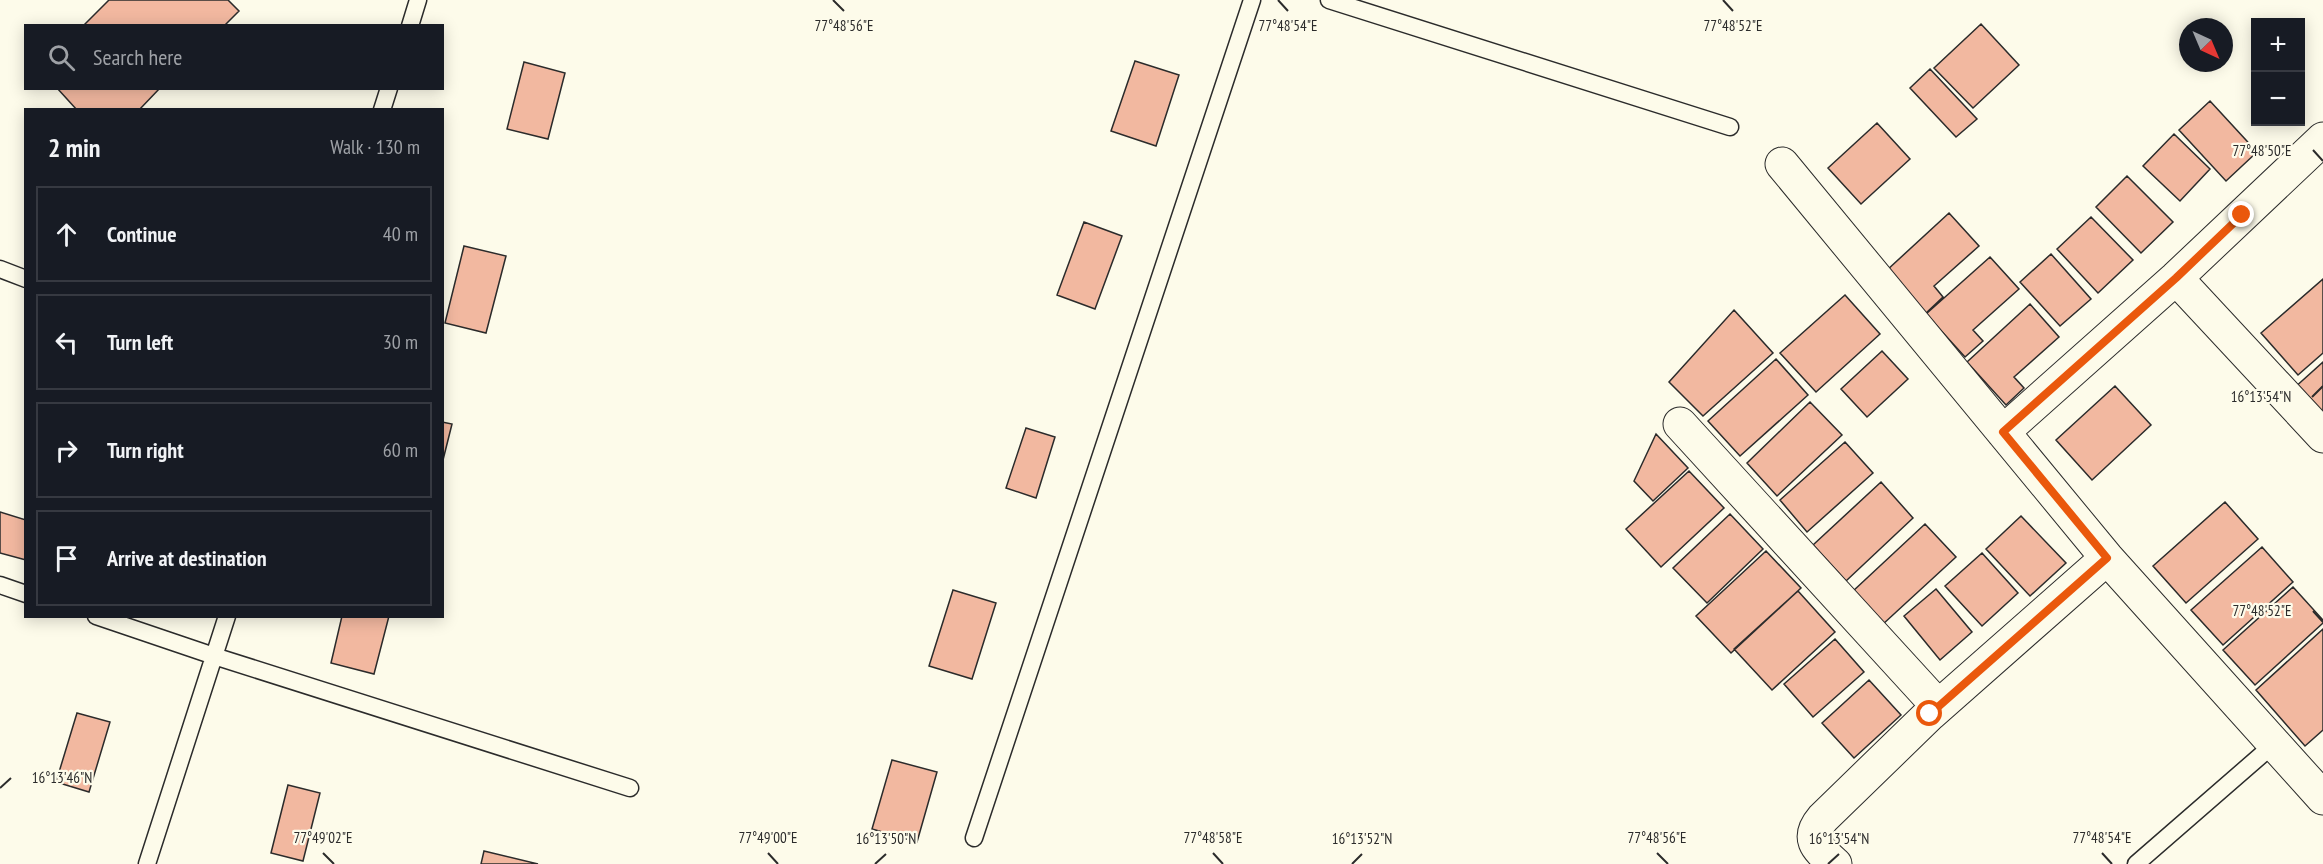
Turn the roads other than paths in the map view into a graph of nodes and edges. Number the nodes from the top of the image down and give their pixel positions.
1 (418, 0) edge
2 (1252, 0) edge
3 (1329, 0) edge
4 (411, 24) edge
5 (388, 90) edge
6 (383, 108) edge
7 (1730, 126) dead end
8 (2323, 139) edge
9 (1782, 164) dead end
10 (0, 269) edge
11 (24, 278) edge
12 (2176, 278) junction
13 (1680, 423) dead end
14 (2003, 432) junction
15 (2323, 436) edge
16 (2107, 558) junction
17 (0, 585) edge
18 (24, 593) edge
19 (102, 618) edge
20 (226, 618) edge
21 (214, 656) junction
22 (1938, 706) junction
23 (2274, 744) junction
24 (630, 788) dead end
25 (2323, 798) edge
26 (974, 838) dead end
27 (147, 864) edge
28 (1835, 864) edge
29 (2136, 864) edge

1 - 4 lane
2 - 26 lane
3 - 7 lane
5 - 6 lane
8 - 12 street
9 - 14 street
10 - 11 lane
12 - 14 street
12 - 15 street
13 - 22 street
14 - 16 street
16 - 22 street
16 - 23 street
17 - 18 lane
19 - 21 lane
20 - 21 lane
21 - 24 lane
21 - 27 lane
22 - 28 street
23 - 25 street
23 - 29 lane

